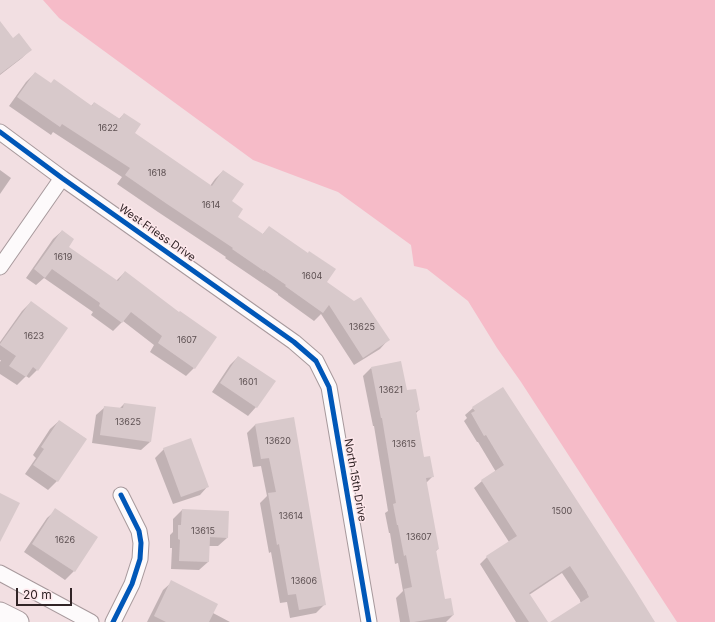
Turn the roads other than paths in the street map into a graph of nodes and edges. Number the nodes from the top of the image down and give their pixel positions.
1 (0, 132) edge
2 (62, 178) junction
3 (0, 267) edge
4 (303, 349) joint
5 (121, 495) dead end
6 (0, 573) edge
7 (0, 613) edge
8 (18, 622) edge
9 (91, 622) edge
10 (113, 622) edge
11 (369, 622) edge

1 - 2 street, West Friess Drive
2 - 3 street
2 - 4 street, West Friess Drive
4 - 11 street, North 15th Drive
5 - 10 street
6 - 9 street
7 - 8 main road

